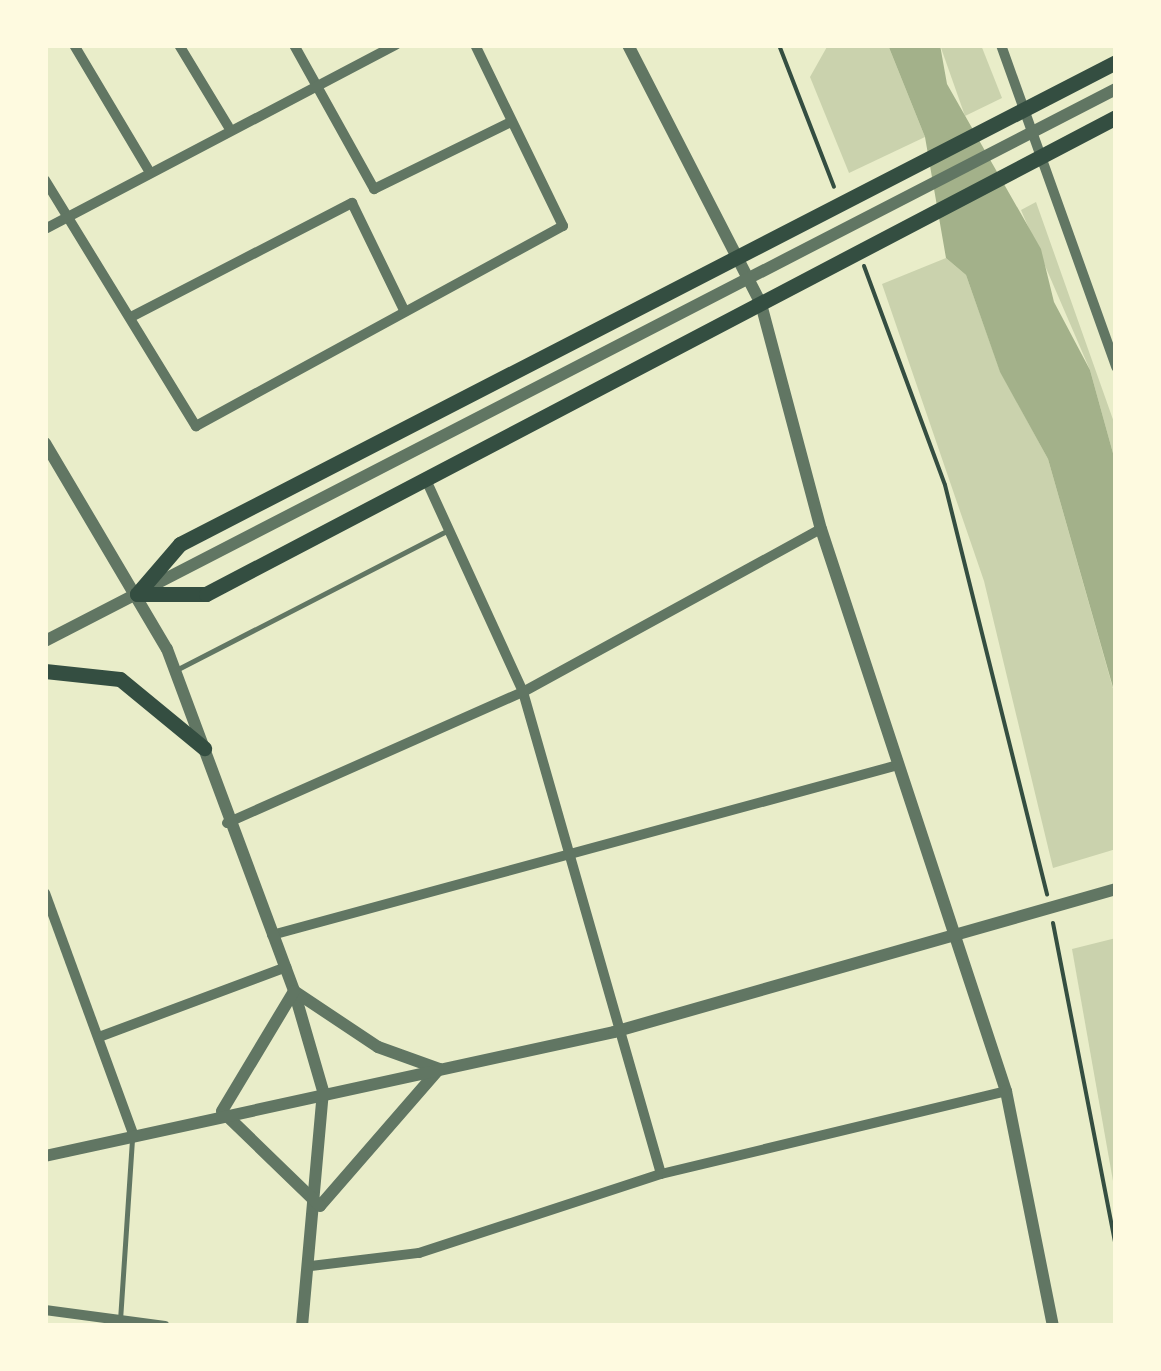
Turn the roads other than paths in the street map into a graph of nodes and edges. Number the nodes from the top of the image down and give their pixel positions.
1 (74, 45) edge
2 (179, 45) edge
3 (294, 45) edge
4 (396, 45) edge
5 (475, 45) edge
6 (628, 45) edge
7 (1001, 45) edge
8 (1116, 62) edge
9 (316, 80) junction
10 (1116, 89) edge
11 (1116, 117) edge
12 (510, 122) junction
13 (228, 126) junction
14 (148, 169) junction
15 (45, 180) edge
16 (66, 216) junction
17 (45, 229) edge
18 (732, 253) junction
19 (761, 304) junction
20 (404, 310) junction
21 (132, 316) junction
22 (1116, 367) edge
23 (45, 444) edge
24 (427, 482) junction
25 (822, 529) junction
26 (449, 530) junction
27 (137, 594) junction
28 (45, 642) edge
29 (175, 670) junction
30 (45, 671) edge
31 (523, 692) junction
32 (204, 748) junction
33 (898, 765) junction
34 (227, 824) junction
35 (572, 854) junction
36 (1116, 889) edge
37 (45, 893) edge
38 (272, 935) junction
39 (955, 941) junction
40 (286, 967) junction
41 (294, 991) junction
42 (614, 1032) junction
43 (98, 1037) junction
44 (439, 1070) junction
45 (323, 1091) junction
46 (1006, 1091) junction
47 (222, 1111) junction
48 (133, 1134) junction
49 (45, 1156) edge
50 (660, 1174) junction
51 (320, 1206) junction
52 (311, 1266) junction
53 (45, 1310) edge
54 (111, 1322) edge
55 (165, 1326) edge
56 (302, 1326) edge
57 (1053, 1326) edge

1 - 14 street
2 - 13 street
3 - 9 street
4 - 9 street
5 - 12 street
6 - 18 street
7 - 22 street
8 - 18 main road
9 - 12 street
9 - 13 street
10 - 27 street
11 - 19 main road
12 - 20 street
13 - 14 street
14 - 16 street
15 - 16 street
16 - 17 street
16 - 21 street
18 - 19 street
18 - 27 main road
19 - 24 main road
19 - 25 street
20 - 21 street
20 - 21 street
23 - 27 street
24 - 26 street
24 - 27 main road
25 - 31 street
25 - 33 street
26 - 29 lane
26 - 31 street
27 - 28 street
27 - 29 street
29 - 32 street
30 - 32 main road
31 - 34 street
31 - 35 street
32 - 34 street
33 - 35 street
33 - 39 street
34 - 38 street
35 - 38 street
35 - 42 street
36 - 39 street
37 - 43 street
38 - 40 street
39 - 42 street
39 - 46 street
40 - 41 street
40 - 43 street
41 - 44 street
41 - 45 street
41 - 47 street
42 - 44 street
42 - 50 street
43 - 48 street
44 - 45 street
44 - 51 street
45 - 47 street
45 - 51 street
46 - 50 street
46 - 57 street
47 - 48 street
47 - 51 street
48 - 49 street
48 - 54 lane
50 - 52 street
51 - 52 street
52 - 56 street
53 - 54 street
54 - 55 street

